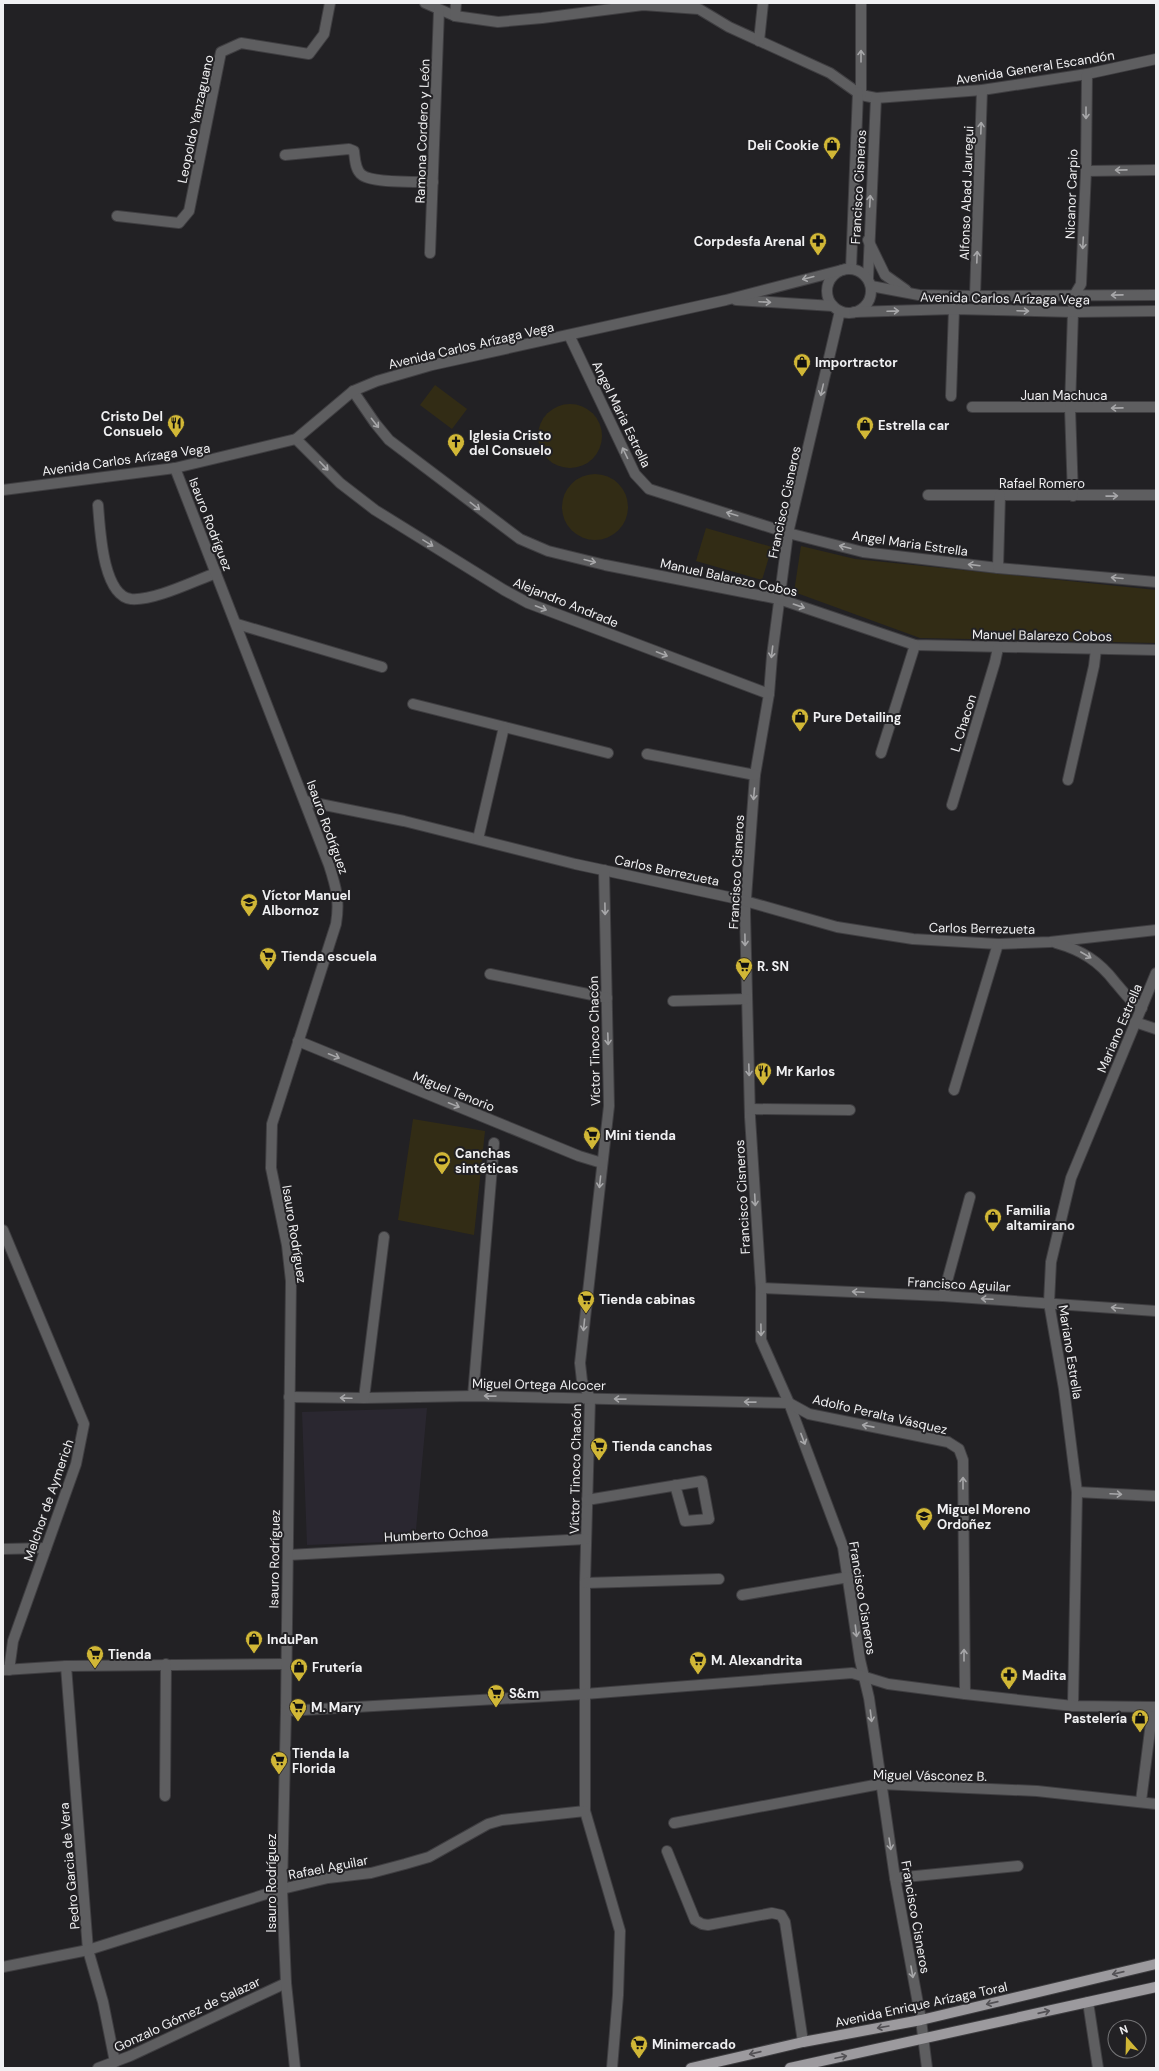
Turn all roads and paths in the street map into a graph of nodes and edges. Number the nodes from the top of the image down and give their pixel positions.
1 (330, 3) edge
2 (425, 3) edge
3 (456, 3) edge
4 (763, 3) edge
5 (861, 3) edge
6 (699, 6) edge
7 (439, 10) junction
8 (455, 16) junction
9 (759, 41) junction
10 (1156, 59) edge
11 (1087, 74) junction
12 (982, 90) junction
13 (860, 94) junction
14 (876, 98) junction
15 (285, 155) dead end
16 (1156, 170) edge
17 (1086, 171) junction
18 (433, 182) junction
19 (117, 216) dead end
20 (868, 240) junction
21 (430, 253) dead end
22 (849, 269) junction
23 (869, 282) junction
24 (919, 295) junction
25 (1156, 295) edge
26 (975, 296) junction
27 (1074, 296) junction
28 (726, 300) junction
29 (836, 308) junction
30 (954, 309) junction
31 (1156, 311) edge
32 (854, 312) junction
33 (1073, 312) junction
34 (569, 335) junction
35 (353, 391) junction
36 (950, 396) dead end
37 (972, 407) dead end
38 (1156, 407) edge
39 (1070, 408) junction
40 (296, 439) junction
41 (175, 468) junction
42 (3, 490) edge
43 (928, 495) dead end
44 (1156, 495) edge
45 (1000, 496) junction
46 (1073, 496) junction
47 (98, 505) dead end
48 (788, 533) junction
49 (998, 568) junction
50 (216, 574) junction
51 (1156, 582) edge
52 (779, 599) junction
53 (237, 624) junction
54 (915, 645) junction
55 (998, 648) junction
56 (1096, 649) junction
57 (1156, 650) edge
58 (382, 667) dead end
59 (769, 694) junction
60 (414, 704) dead end
61 (504, 727) junction
62 (608, 753) dead end
63 (647, 754) dead end
64 (881, 754) dead end
65 (755, 776) junction
66 (1068, 780) dead end
67 (305, 801) junction
68 (952, 805) dead end
69 (478, 839) junction
70 (604, 870) junction
71 (746, 901) junction
72 (1156, 930) edge
73 (1050, 942) junction
74 (998, 944) junction
75 (1156, 973) edge
76 (490, 974) dead end
77 (607, 998) junction
78 (746, 999) junction
79 (673, 1001) dead end
80 (1142, 1008) junction
81 (1136, 1022) junction
82 (1156, 1029) edge
83 (298, 1041) junction
84 (954, 1090) dead end
85 (750, 1109) junction
86 (850, 1110) dead end
87 (494, 1143) dead end
88 (602, 1163) junction
89 (970, 1197) dead end
90 (3, 1230) edge
91 (384, 1237) dead end
92 (761, 1288) junction
93 (943, 1296) junction
94 (1049, 1303) junction
95 (1156, 1311) edge
96 (473, 1396) junction
97 (289, 1397) junction
98 (364, 1398) junction
99 (590, 1398) junction
100 (789, 1403) junction
101 (675, 1485) junction
102 (1077, 1492) junction
103 (1156, 1496) edge
104 (587, 1500) junction
105 (586, 1539) junction
106 (46, 1548) junction
107 (3, 1549) edge
108 (288, 1555) junction
109 (849, 1578) junction
110 (719, 1579) dead end
111 (585, 1583) junction
112 (742, 1595) dead end
113 (166, 1664) junction
114 (286, 1664) junction
115 (66, 1666) junction
116 (6, 1670) edge
117 (864, 1677) junction
118 (585, 1694) junction
119 (965, 1694) junction
120 (1073, 1706) junction
121 (1155, 1707) edge
122 (286, 1711) junction
123 (880, 1784) junction
124 (165, 1796) dead end
125 (1141, 1801) junction
126 (1156, 1804) edge
127 (586, 1811) junction
128 (674, 1823) dead end
129 (667, 1850) dead end
130 (1018, 1866) dead end
131 (895, 1878) junction
132 (282, 1889) junction
133 (88, 1950) junction
134 (1156, 1964) edge
135 (3, 1968) edge
136 (286, 1983) junction
137 (1156, 1987) edge
138 (1088, 2002) junction
139 (921, 2020) junction
140 (924, 2039) junction
141 (803, 2042) junction
142 (115, 2062) junction
143 (98, 2068) edge
144 (295, 2068) edge
145 (612, 2068) edge
146 (691, 2068) edge
147 (790, 2068) edge
148 (927, 2068) edge
149 (1098, 2068) edge

1 - 19 street, Leopoldo Yanzaguano
2 - 7 street
3 - 8 street
4 - 9 street
13 -> 5 street, Francisco Cisneros
6 - 8 street
6 - 9 street, Avenida General Escandón
7 - 8 street
7 - 18 street, Ramona Cordero y León
9 - 13 street, Avenida General Escandón
10 - 11 street, Avenida General Escandón
11 - 12 street, Avenida General Escandón
11 -> 17 street, Nicanor Carpio
12 - 14 street, Avenida General Escandón
26 -> 12 street, Alfonso Abad Jauregui
13 - 14 street, Avenida General Escandón
13 - 22 street, Francisco Cisneros
20 -> 14 street, Francisco Cisneros
15 - 18 street
16 -> 17 street
17 -> 27 street, Nicanor Carpio
18 - 21 street, Ramona Cordero y León
20 - 23 street, Francisco Cisneros
20 - 24 street
22 - 23 street
22 -> 28 street, Avenida Carlos Arízaga Vega
22 - 29 street
23 - 24 street, Avenida Carlos Arízaga Vega
23 - 32 street
24 - 26 street, Avenida Carlos Arízaga Vega
25 -> 27 street, Avenida Carlos Arízaga Vega
26 - 27 street, Avenida Carlos Arízaga Vega
27 - 33 street, Nicanor Carpio
28 -> 29 street, Avenida Carlos Arízaga Vega
28 - 34 street, Avenida Carlos Arízaga Vega
29 - 32 street
29 -> 48 street, Francisco Cisneros
32 -> 30 street, Avenida Carlos Arízaga Vega
30 -> 33 street, Avenida Carlos Arízaga Vega
30 - 36 street
31 - 33 street, Avenida Carlos Arízaga Vega
33 - 39 street, Nicanor Carpio
34 - 35 street, Avenida Carlos Arízaga Vega
48 -> 34 street, Angel Maria Estrella
35 - 40 street, Avenida Carlos Arízaga Vega
35 -> 52 street, Manuel Balarezo Cobos
37 - 39 street, Juan Machuca
38 -> 39 street, Juan Machuca
39 - 46 street, Nicanor Carpio
40 - 41 street, Avenida Carlos Arízaga Vega
40 -> 59 street, Alejandro Andrade
41 - 42 street, Avenida Carlos Arízaga Vega
41 - 50 street, Isauro Rodríguez
43 - 45 street, Rafael Romero
46 -> 44 street, Rafael Romero
45 - 46 street, Rafael Romero
45 - 49 street
47 - 50 street
49 -> 48 street, Angel Maria Estrella
48 - 52 street, Francisco Cisneros
51 -> 49 street, Angel Maria Estrella
50 - 53 street, Isauro Rodríguez
52 -> 54 street, Manuel Balarezo Cobos
52 -> 59 street, Francisco Cisneros
53 - 58 street
53 - 67 street, Isauro Rodríguez
54 - 55 street, Manuel Balarezo Cobos
54 - 64 street
55 - 56 street, Manuel Balarezo Cobos
55 - 68 street, L. Chacon
56 - 57 street, Manuel Balarezo Cobos
56 - 66 street
59 - 65 street, Francisco Cisneros
60 - 61 street
61 - 62 street
61 - 69 street
63 - 65 street
65 -> 71 street, Francisco Cisneros
67 - 69 street, Carlos Berrezueta
67 - 83 street, Isauro Rodríguez
69 - 70 street, Carlos Berrezueta
70 - 71 street, Carlos Berrezueta
70 -> 77 street, Víctor Tinoco Chacón
71 - 74 street, Carlos Berrezueta
71 -> 78 street, Francisco Cisneros
72 - 73 street, Carlos Berrezueta
73 - 74 street, Carlos Berrezueta
73 -> 80 street, Carlos Berrezueta
74 - 84 street
75 - 80 street, Mariano Estrella
76 - 77 street
77 -> 88 street, Víctor Tinoco Chacón
78 - 79 street
78 -> 85 street, Francisco Cisneros
80 - 81 street, Mariano Estrella
81 - 82 street
81 - 94 street, Mariano Estrella
83 -> 88 street, Miguel Tenorio
83 - 97 street, Isauro Rodríguez
85 - 86 street
85 -> 92 street, Francisco Cisneros
87 - 96 street
88 -> 99 street, Víctor Tinoco Chacón
89 - 93 street
90 - 106 street, Melchor de Aymerich
91 - 98 street
93 -> 92 street, Francisco Aguilar
92 -> 100 street, Francisco Cisneros
94 -> 93 street, Francisco Aguilar
95 -> 94 street, Francisco Aguilar
94 - 102 street, Mariano Estrella
96 - 98 street, Miguel Ortega Alcocer
99 -> 96 street, Miguel Ortega Alcocer
98 -> 97 street, Miguel Ortega Alcocer
97 - 108 street, Isauro Rodríguez
100 -> 99 street, Miguel Ortega Alcocer
99 - 104 street, Víctor Tinoco Chacón
100 -> 109 street, Francisco Cisneros
119 -> 100 street, Adolfo Peralta Vásquez
101 - 101 street
101 - 104 street
102 -> 103 street
102 - 120 street, Mariano Estrella
104 - 105 street, Víctor Tinoco Chacón
105 - 108 street, Humberto Ochoa
105 - 111 street, Víctor Tinoco Chacón
106 - 107 street
106 - 116 street, Melchor de Aymerich
108 - 114 street, Isauro Rodríguez
109 - 112 street
109 -> 117 street, Francisco Cisneros
110 - 111 street
111 - 118 street, Víctor Tinoco Chacón
113 - 114 street
113 - 115 street
113 - 124 street
114 - 122 street, Isauro Rodríguez
115 - 116 street
115 - 133 street, Pedro Garcia de Vera
117 - 118 street
117 - 119 street
117 -> 123 street, Francisco Cisneros
118 - 122 street
118 - 127 street, Víctor Tinoco Chacón
119 - 120 street
120 - 121 street
121 - 125 street
122 - 132 street, Isauro Rodríguez
123 - 125 street, Miguel Vásconez B.
123 - 128 street, Miguel Vásconez B.
123 -> 131 street, Francisco Cisneros
125 - 126 street, Miguel Vásconez B.
127 - 132 street, Rafael Aguilar
127 - 145 street, Víctor Tinoco Chacón
129 - 141 street
130 - 131 street
131 -> 139 street, Francisco Cisneros
132 - 133 street, Rafael Aguilar
132 - 136 street, Isauro Rodríguez
133 - 135 street, Rafael Aguilar
133 - 142 street, Pedro Garcia de Vera
134 -> 139 main road, Avenida Enrique Arízaga Toral
136 - 142 street, Gonzalo Gómez de Salazar
136 - 144 street, Isauro Rodríguez
137 - 138 main road
140 -> 138 main road
138 - 149 street
139 - 140 street, Francisco Cisneros
139 -> 141 main road, Avenida Enrique Arízaga Toral
147 -> 140 main road
140 - 148 street, Francisco Cisneros
141 -> 146 main road, Avenida Enrique Arízaga Toral
142 - 143 street, Gonzalo Gómez de Salazar

